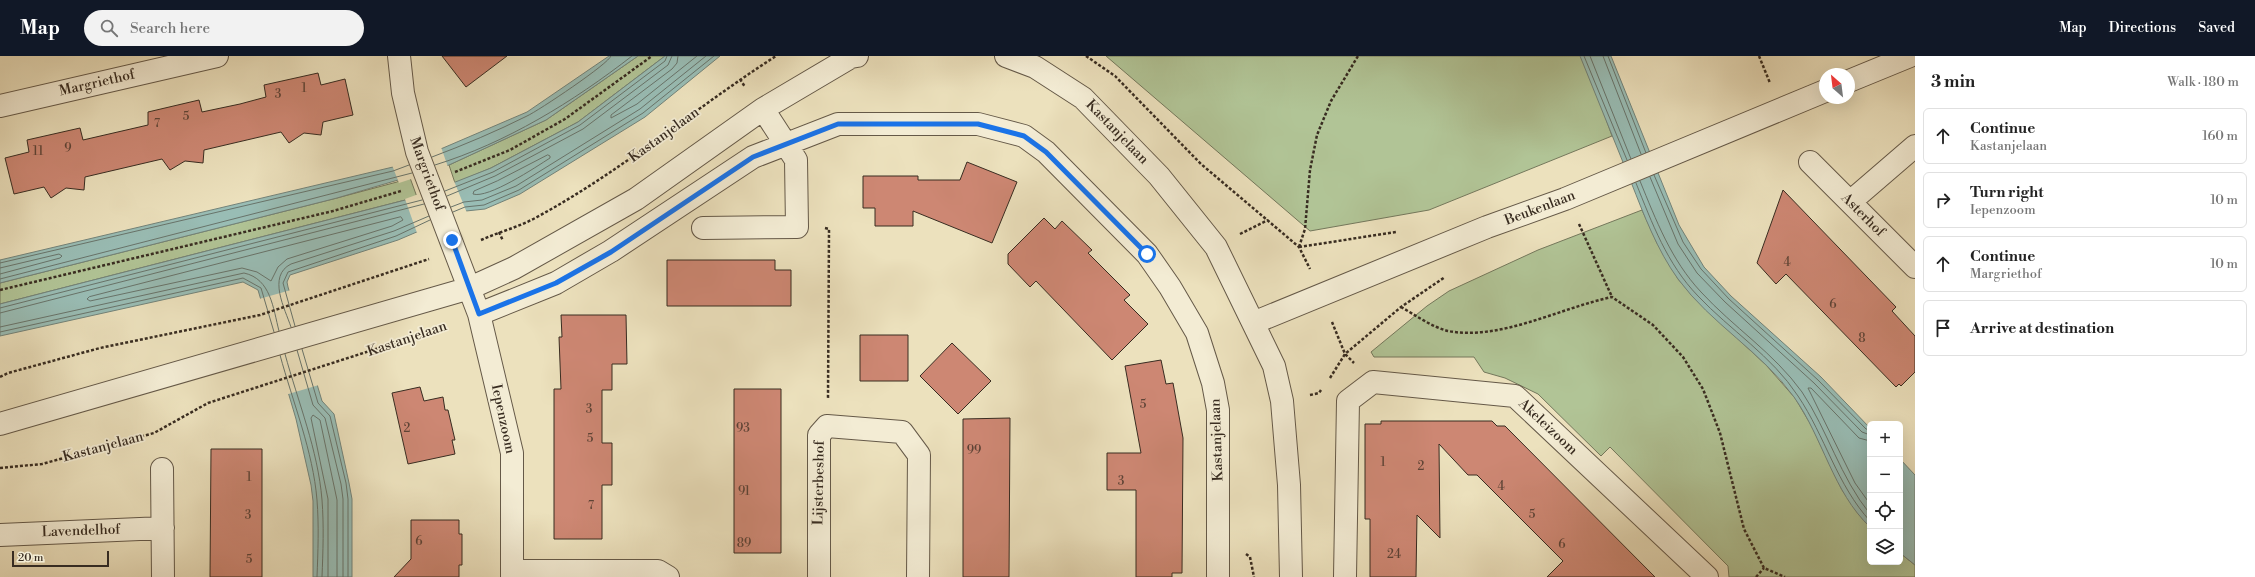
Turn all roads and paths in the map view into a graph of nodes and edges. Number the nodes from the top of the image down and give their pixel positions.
1 (217, 56) edge
2 (399, 56) edge
3 (652, 56) edge
4 (776, 56) edge
5 (857, 56) edge
6 (1006, 56) edge
7 (1086, 56) edge
8 (1358, 56) edge
9 (1910, 56) edge
10 (1855, 79) edge
11 (1819, 93) edge
12 (0, 106) edge
13 (763, 109) junction
14 (787, 144) junction
15 (1915, 146) edge
16 (1810, 162) dead end
17 (429, 182) junction
18 (1565, 199) junction
19 (1850, 202) junction
20 (798, 214) junction
21 (703, 228) dead end
22 (454, 245) junction
23 (1915, 267) edge
24 (470, 288) junction
25 (0, 290) edge
26 (1612, 297) junction
27 (479, 314) junction
28 (1254, 323) junction
29 (1345, 354) dead end
30 (0, 377) edge
31 (0, 424) edge
32 (827, 426) junction
33 (0, 468) edge
34 (162, 469) dead end
35 (163, 528) junction
36 (0, 535) edge
37 (1764, 568) junction
38 (512, 574) edge
39 (163, 577) edge
40 (668, 577) edge
41 (819, 577) edge
42 (918, 577) edge
43 (1218, 577) edge
44 (1291, 577) edge
45 (1345, 577) edge
46 (1707, 577) edge
47 (1756, 577) edge
48 (1785, 577) edge

1 - 12 street, Margriethof
2 - 17 street, Margriethof
3 - 17 path
4 - 22 path, Kastanjelaan
5 - 13 street
6 - 28 street, Kastanjelaan
7 - 8 path
9 - 10 street
11 - 18 street, Beukenlaan
13 - 14 street
13 - 24 street
14 - 20 street
14 - 27 street, Kastanjelaan
14 - 43 street, Kastanjelaan
15 - 19 street
16 - 19 street, Asterhof
17 - 22 street, Margriethof
17 - 25 path
18 - 26 path
18 - 28 street, Beukenlaan
19 - 23 street, Asterhof
20 - 21 street
20 - 32 path
22 - 24 street, Margriethof
22 - 30 path, Kastanjelaan
24 - 27 street, Iepenzoom
24 - 31 street
26 - 29 path
26 - 37 path
27 - 33 path, Kastanjelaan
27 - 38 street, Iepenzoom
28 - 44 street, Kastanjelaan
32 - 41 street, Lijsterbeshof
32 - 42 street, Lijsterbeshof
34 - 35 street
35 - 36 street, Lavendelhof
35 - 39 street
37 - 47 path
37 - 48 path
38 - 40 street
45 - 46 street, Akeleizoom

